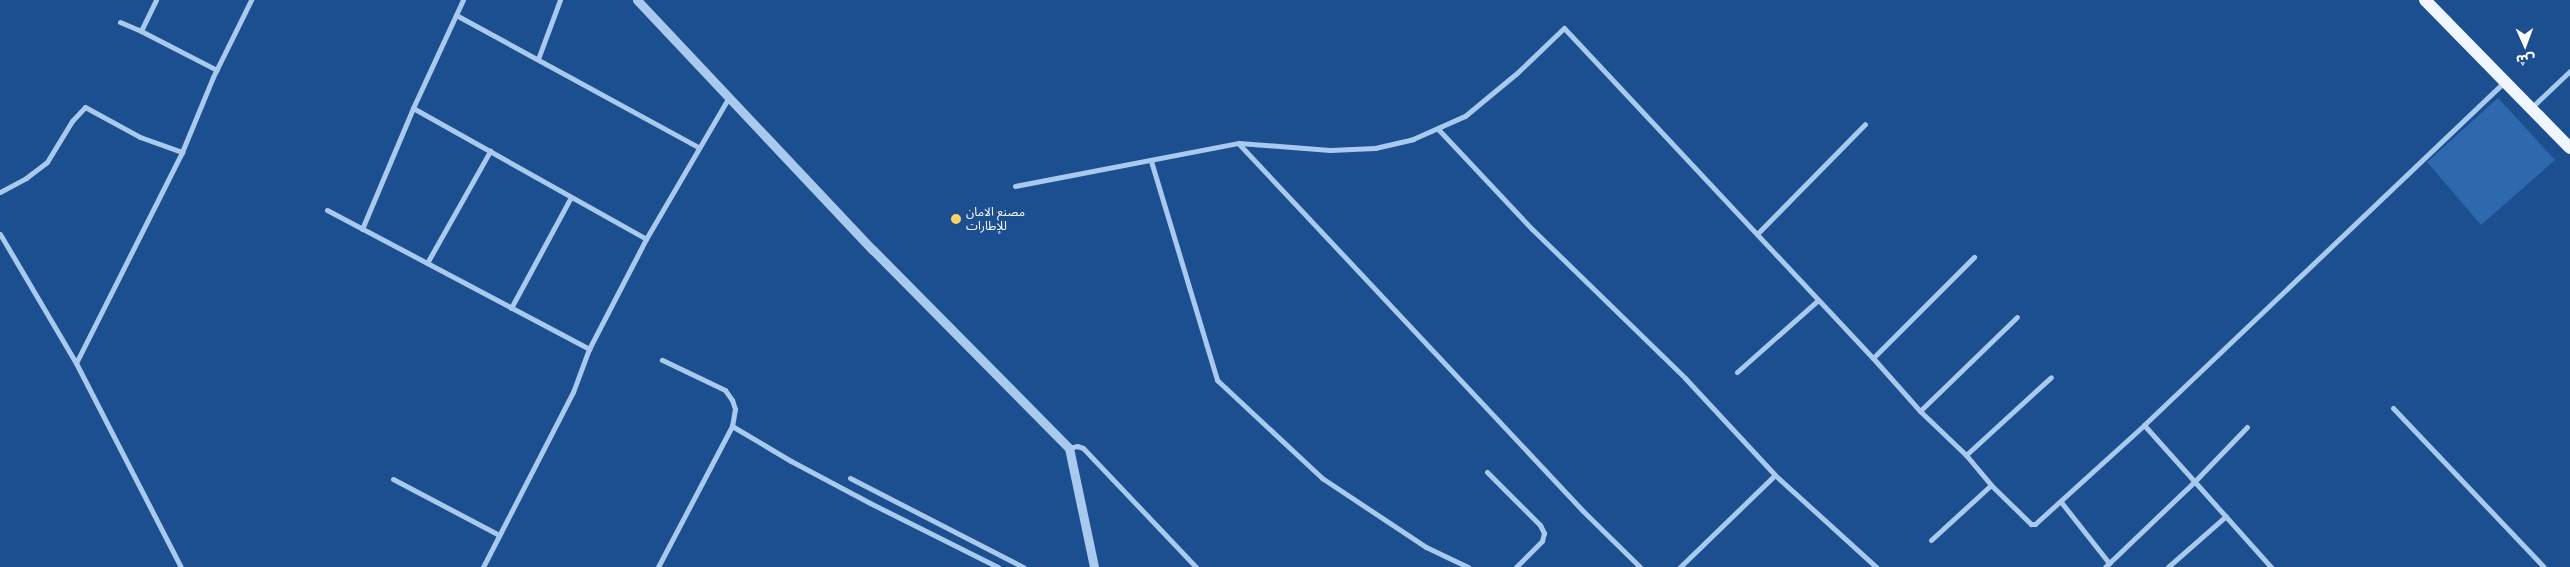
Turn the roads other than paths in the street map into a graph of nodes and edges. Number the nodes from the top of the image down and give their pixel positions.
1 (156, 0) edge
2 (251, 0) edge
3 (463, 0) edge
4 (560, 0) edge
5 (637, 0) edge
6 (2425, 0) edge
7 (456, 15) junction
8 (120, 22) dead end
9 (141, 31) junction
10 (538, 59) junction
11 (217, 70) junction
12 (2570, 71) edge
13 (2505, 80) junction
14 (729, 97) junction
15 (413, 108) junction
16 (2532, 108) junction
17 (1865, 124) dead end
18 (1438, 129) junction
19 (1239, 143) junction
20 (698, 147) junction
21 (2570, 148) edge
22 (490, 151) junction
23 (182, 152) junction
24 (1151, 162) junction
25 (1015, 186) dead end
26 (0, 192) edge
27 (571, 197) junction
28 (327, 210) dead end
29 (362, 229) junction
30 (0, 234) edge
31 (1757, 234) junction
32 (646, 239) junction
33 (1974, 257) dead end
34 (427, 263) junction
35 (1818, 300) junction
36 (511, 308) junction
37 (2017, 318) dead end
38 (589, 349) junction
39 (1873, 358) junction
40 (662, 360) dead end
41 (76, 363) junction
42 (1737, 372) dead end
43 (2051, 377) dead end
44 (2393, 408) dead end
45 (1920, 411) junction
46 (2144, 425) junction
47 (732, 426) junction
48 (2247, 427) dead end
49 (1069, 448) junction
50 (1966, 455) junction
51 (1487, 472) dead end
52 (1775, 475) junction
53 (850, 478) dead end
54 (393, 479) dead end
55 (2195, 481) junction
56 (1991, 485) junction
57 (2060, 502) junction
58 (2226, 516) junction
59 (499, 535) junction
60 (1931, 540) dead end
61 (2107, 565) edge
62 (181, 567) edge
63 (483, 567) edge
64 (658, 567) edge
65 (998, 567) edge
66 (1023, 567) edge
67 (1094, 567) edge
68 (1196, 567) edge
69 (1468, 567) edge
70 (1516, 567) edge
71 (1640, 567) edge
72 (1680, 567) edge
73 (1876, 567) edge
74 (2168, 567) edge
75 (2271, 567) edge
76 (2544, 567) edge

1 - 9 street
2 - 11 street
3 - 7 street
4 - 10 street
5 - 14 street
6 - 13 main road
7 - 10 street
7 - 15 street
8 - 9 street
9 - 11 street
10 - 20 street
11 - 23 street
12 - 16 street
13 - 16 main road
13 - 46 street
14 - 20 street
14 - 49 street
15 - 22 street
15 - 29 street
16 - 21 main road
17 - 31 street
18 - 19 street
18 - 31 street
18 - 52 street
19 - 24 street
19 - 71 street
20 - 32 street
22 - 27 street
22 - 34 street
23 - 26 street
23 - 41 street
24 - 25 street
24 - 69 street
27 - 32 street
27 - 36 street
28 - 29 street
29 - 34 street
30 - 41 street
31 - 35 street
32 - 38 street
33 - 39 street
34 - 36 street
35 - 39 street
35 - 42 street
36 - 38 street
37 - 45 street
38 - 59 street
39 - 45 street
40 - 47 street
41 - 62 street
43 - 50 street
44 - 76 street
45 - 50 street
46 - 55 street
46 - 57 street
47 - 64 street
47 - 65 street
48 - 55 street
49 - 67 street
49 - 68 street
50 - 56 street
51 - 70 street
52 - 72 street
52 - 73 street
53 - 66 street
54 - 59 street
55 - 58 street
55 - 61 street
56 - 57 street
56 - 60 street
57 - 61 street
58 - 74 street
58 - 75 street
59 - 63 street

